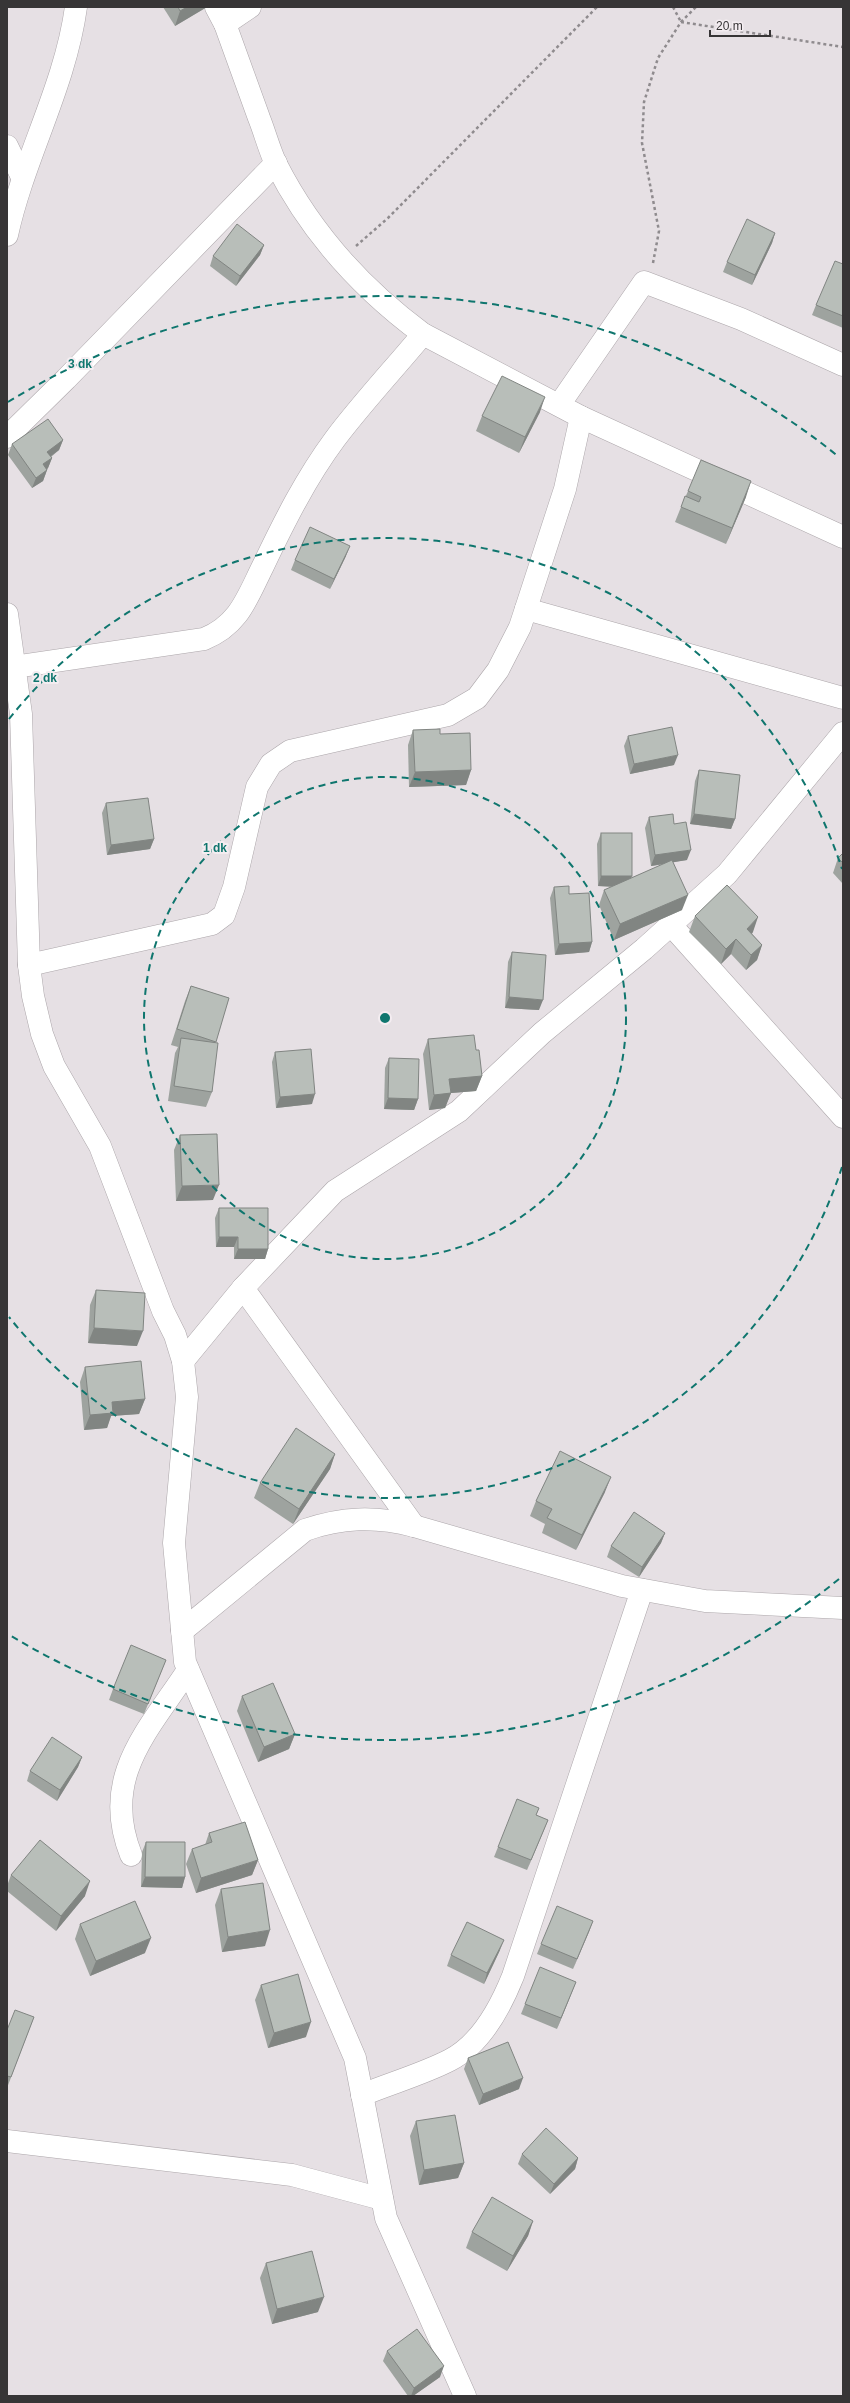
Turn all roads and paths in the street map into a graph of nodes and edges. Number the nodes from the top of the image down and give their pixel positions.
1 (76, 7) edge
2 (250, 7) edge
3 (597, 7) edge
4 (673, 7) edge
5 (696, 7) edge
6 (220, 16) edge
7 (681, 22) junction
8 (843, 48) edge
9 (7, 146) edge
10 (276, 163) junction
11 (22, 177) junction
12 (7, 235) edge
13 (340, 260) junction
14 (644, 282) junction
15 (423, 334) junction
16 (843, 365) edge
17 (559, 405) junction
18 (581, 417) junction
19 (7, 437) edge
20 (843, 537) edge
21 (526, 609) junction
22 (7, 614) edge
23 (11, 667) edge
24 (843, 698) edge
25 (843, 733) edge
26 (671, 925) junction
27 (29, 965) junction
28 (843, 1118) edge
29 (243, 1288) junction
30 (183, 1361) junction
31 (414, 1526) junction
32 (642, 1590) junction
33 (843, 1608) edge
34 (182, 1631) junction
35 (188, 1670) junction
36 (131, 1855) dead end
37 (362, 2094) junction
38 (7, 2141) edge
39 (382, 2199) junction
40 (465, 2396) edge

1 - 11 street
2 - 6 street
3 - 13 path
4 - 7 path
5 - 7 path
6 - 10 street
7 - 8 path
7 - 14 path
9 - 11 street
10 - 13 street
10 - 19 street
11 - 12 street
13 - 15 street
14 - 16 street
14 - 17 street
15 - 17 street
15 - 23 street
17 - 18 street
18 - 20 street
18 - 21 street
21 - 24 street
21 - 27 street
22 - 23 street
23 - 27 street
25 - 26 street
26 - 28 street
26 - 29 street
27 - 30 street
29 - 30 street
29 - 31 street
30 - 34 street
31 - 32 street
31 - 34 street
32 - 33 street
32 - 37 street
34 - 35 street
35 - 36 street
35 - 37 street
37 - 39 street
38 - 39 street
39 - 40 street

